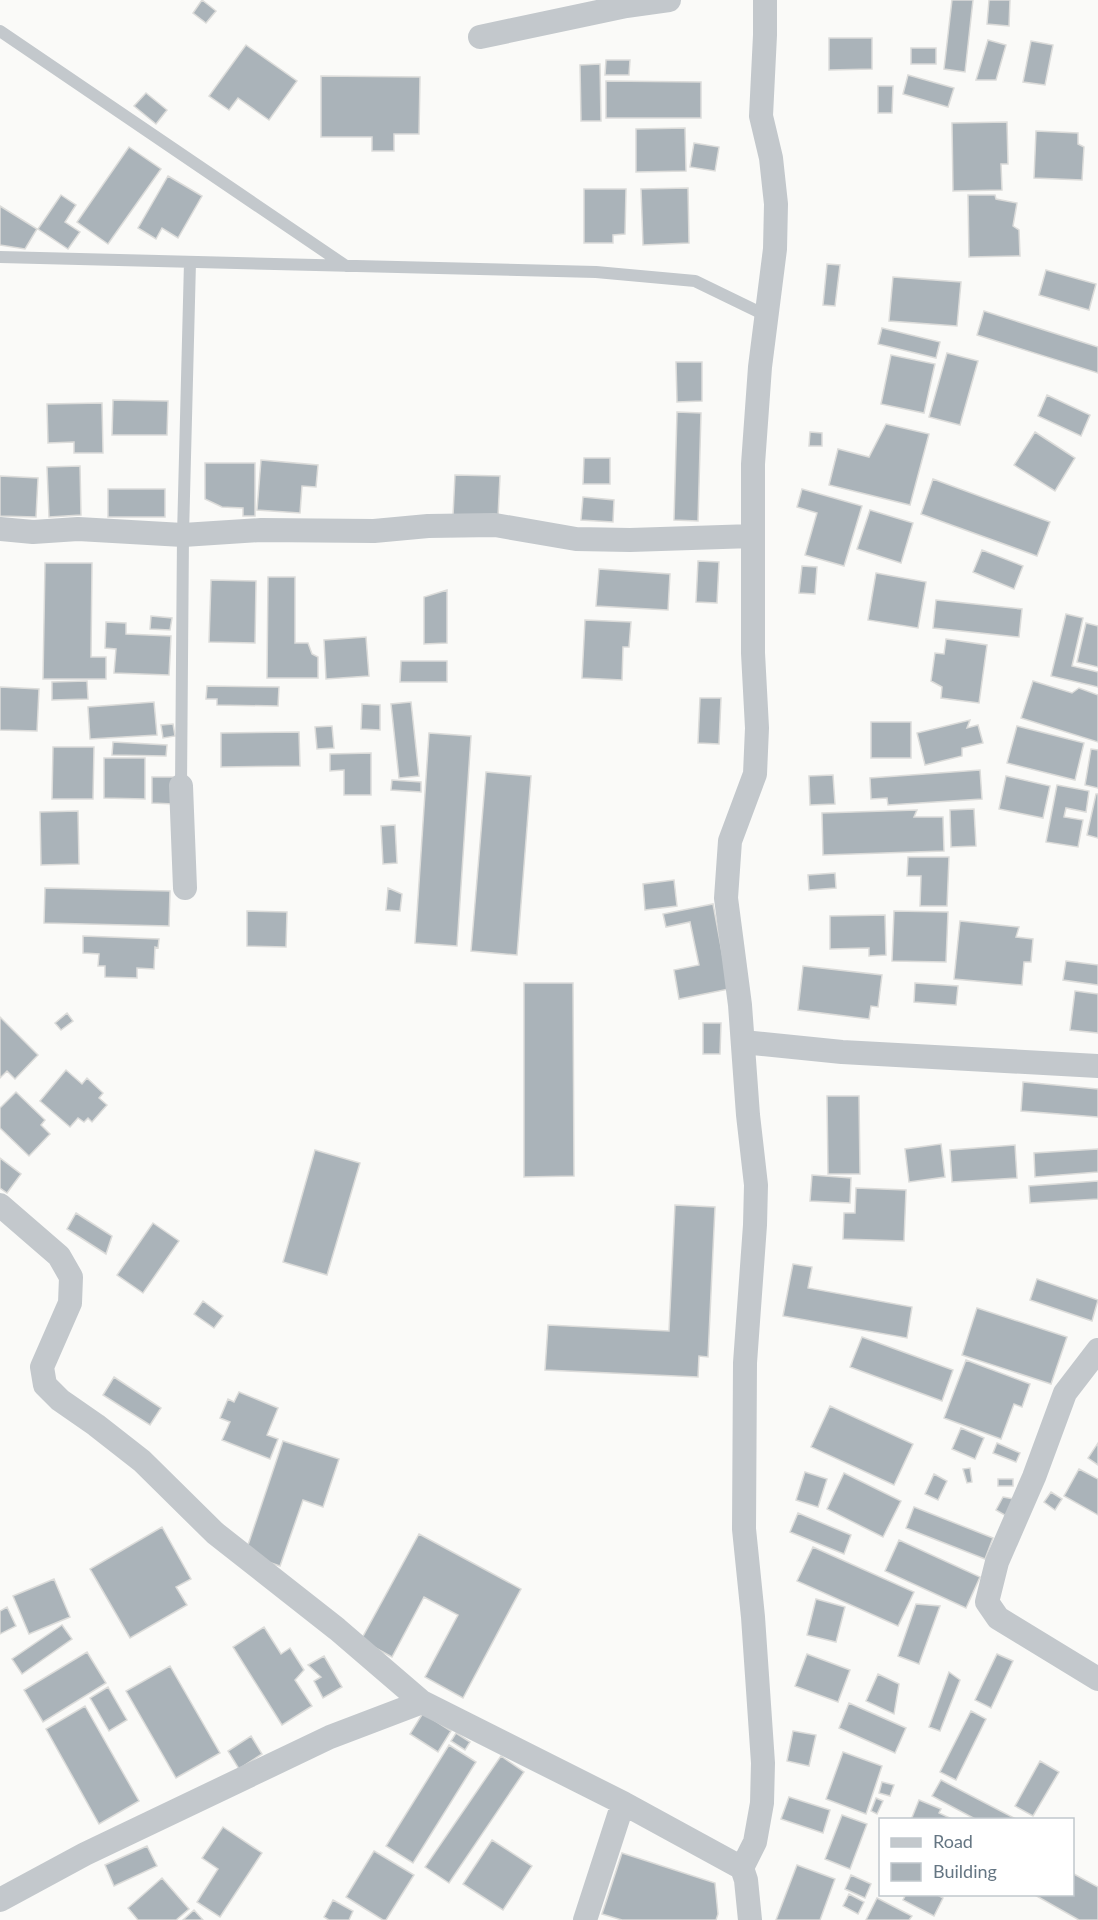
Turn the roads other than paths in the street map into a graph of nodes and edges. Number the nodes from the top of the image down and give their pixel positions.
1 (669, 0) edge
2 (765, 0) edge
3 (0, 31) edge
4 (480, 37) dead end
5 (0, 257) edge
6 (190, 262) junction
7 (346, 266) junction
8 (767, 316) junction
9 (0, 529) edge
10 (183, 535) junction
11 (753, 536) junction
12 (181, 786) joint
13 (185, 888) dead end
14 (743, 1042) junction
15 (1098, 1066) edge
16 (0, 1205) edge
17 (1098, 1350) edge
18 (1098, 1679) edge
19 (422, 1702) junction
20 (623, 1803) junction
21 (742, 1868) junction
22 (0, 1900) edge
23 (0, 1909) edge
24 (6, 1920) edge
25 (585, 1920) edge
26 (750, 1920) edge

1 - 4 street
2 - 8 street
3 - 7 lane
5 - 6 lane
6 - 7 lane
6 - 10 lane
7 - 8 lane
8 - 11 street
9 - 10 street
10 - 11 street
10 - 12 lane
11 - 14 street
12 - 13 street
14 - 15 street
14 - 21 street
16 - 19 street
17 - 18 street
19 - 20 street
19 - 22 street
20 - 21 street
20 - 25 street
21 - 26 street
23 - 24 street

